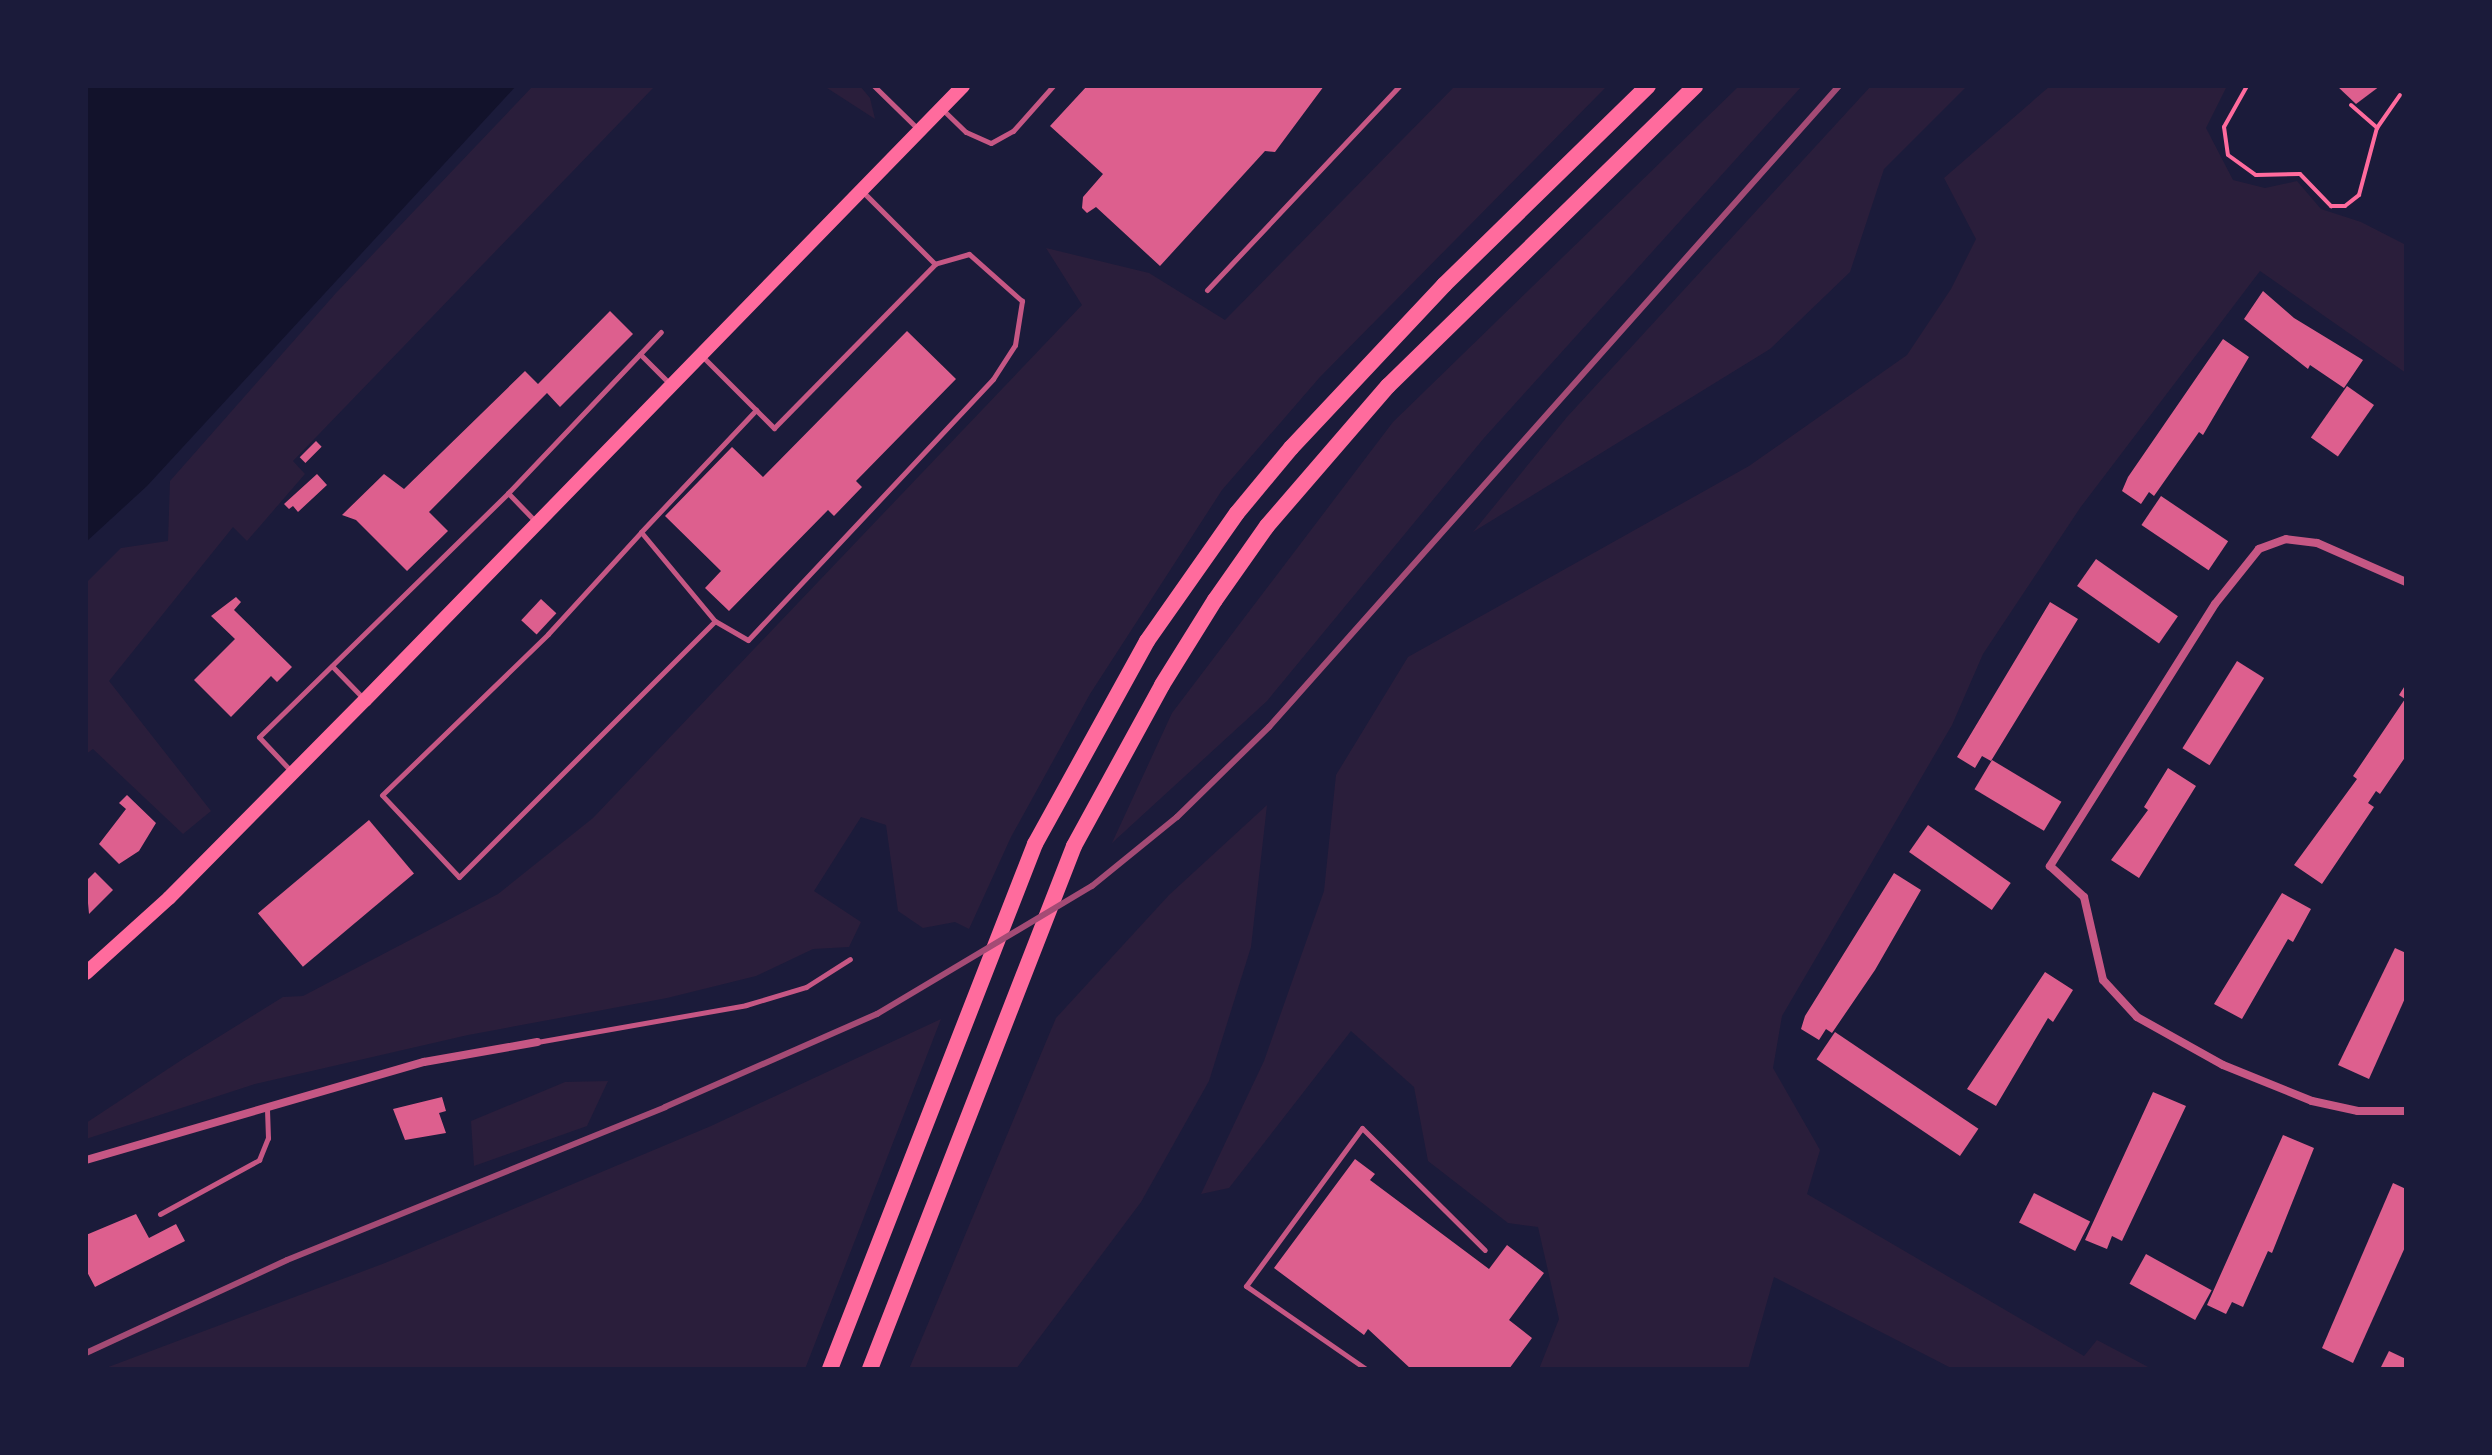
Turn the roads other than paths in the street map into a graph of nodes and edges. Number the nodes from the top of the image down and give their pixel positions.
1 (874, 86) edge
2 (963, 86) edge
3 (1053, 86) edge
4 (1399, 86) edge
5 (1648, 86) edge
6 (1695, 86) edge
7 (941, 109) junction
8 (920, 131) junction
9 (862, 191) junction
10 (935, 264) junction
11 (1207, 290) dead end
12 (661, 332) dead end
13 (640, 354) junction
14 (701, 355) junction
15 (672, 385) junction
16 (756, 410) junction
17 (508, 493) junction
18 (536, 523) junction
19 (641, 532) junction
20 (2406, 582) edge
21 (715, 621) junction
22 (332, 666) junction
23 (365, 700) junction
24 (292, 773) junction
25 (850, 959) dead end
26 (86, 973) edge
27 (537, 1042) joint
28 (267, 1107) junction
29 (2406, 1111) edge
30 (86, 1160) edge
31 (160, 1214) dead end
32 (1485, 1250) dead end
33 (830, 1369) edge
34 (870, 1369) edge
35 (1366, 1369) edge

1 - 8 lane
2 - 7 main road
3 - 7 lane
4 - 11 lane
5 - 33 main road
6 - 34 main road
7 - 8 main road
8 - 9 main road
9 - 10 lane
9 - 14 main road
10 - 16 lane
10 - 21 lane
12 - 13 lane
13 - 15 lane
13 - 17 lane
14 - 15 main road
14 - 16 lane
15 - 18 main road
16 - 19 lane
17 - 18 lane
17 - 22 lane
18 - 23 main road
19 - 21 lane
19 - 21 lane
20 - 29 street
22 - 23 lane
22 - 24 lane
23 - 24 main road
24 - 26 main road
25 - 27 lane
27 - 28 street
28 - 30 street
28 - 31 lane
32 - 35 lane

